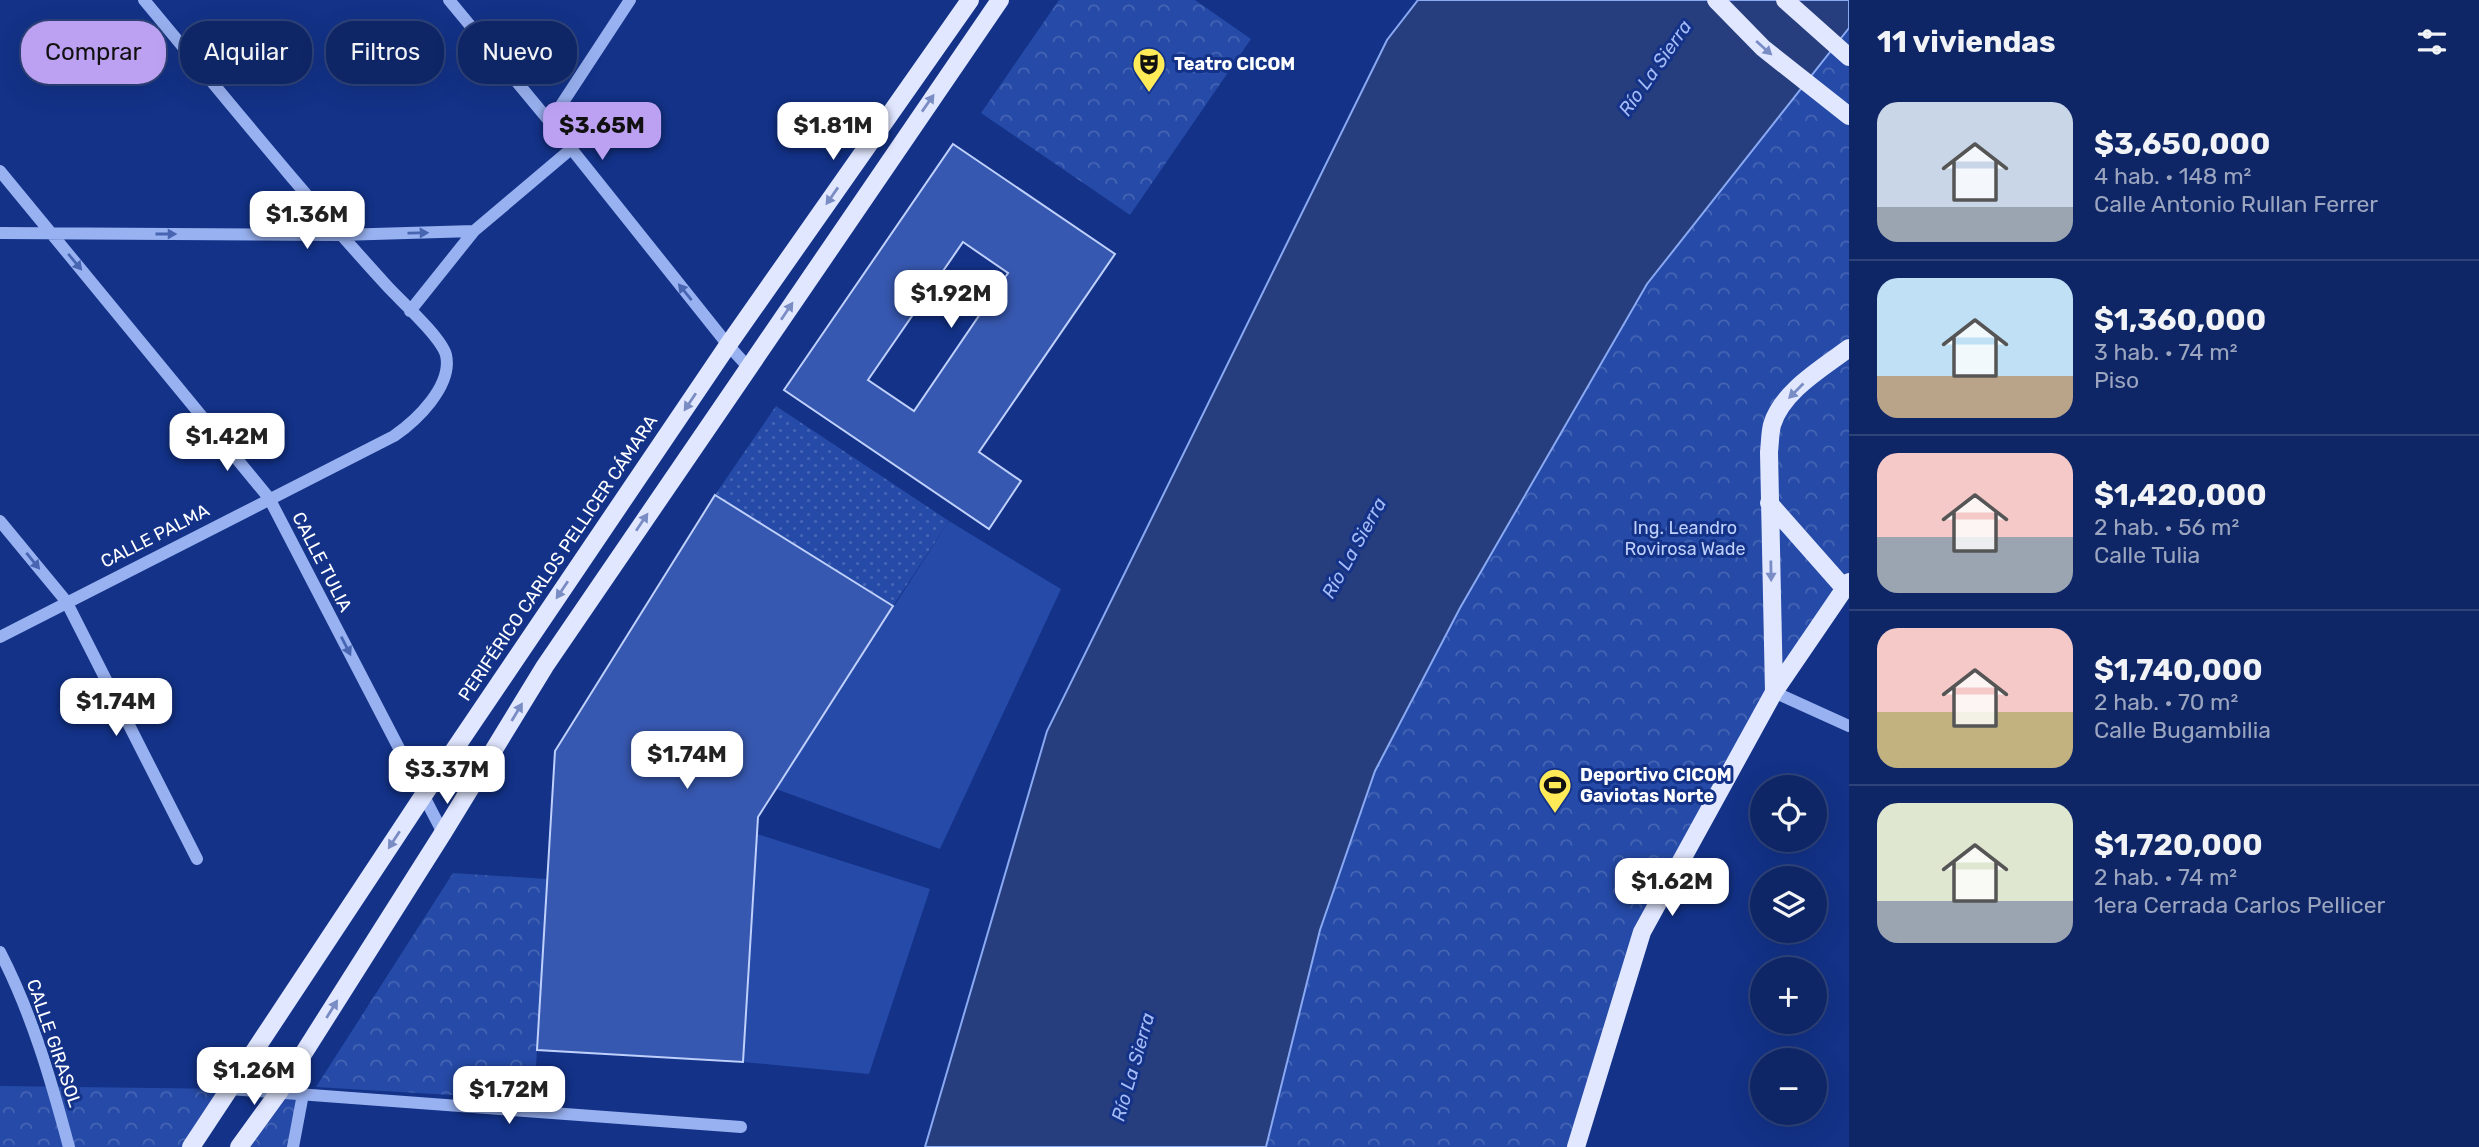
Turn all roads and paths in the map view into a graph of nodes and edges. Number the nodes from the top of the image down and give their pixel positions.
1 (144, 0) edge
2 (449, 0) edge
3 (630, 0) edge
4 (970, 0) edge
5 (999, 0) edge
6 (1716, 0) edge
7 (1785, 0) edge
8 (1849, 57) edge
9 (1849, 116) edge
10 (550, 122) junction
11 (571, 149) junction
12 (0, 171) edge
13 (474, 231) junction
14 (0, 233) edge
15 (51, 233) junction
16 (340, 235) junction
17 (410, 311) junction
18 (728, 345) junction
19 (1849, 348) edge
20 (749, 368) junction
21 (270, 498) junction
22 (1769, 503) junction
23 (0, 521) edge
24 (1847, 586) edge
25 (66, 601) junction
26 (0, 637) edge
27 (1773, 692) junction
28 (1849, 726) edge
29 (423, 796) junction
30 (443, 833) junction
31 (197, 859) dead end
32 (0, 952) edge
33 (230, 1089) junction
34 (279, 1092) junction
35 (303, 1094) junction
36 (741, 1127) dead end
37 (69, 1147) edge
38 (191, 1147) edge
39 (239, 1147) edge
40 (293, 1147) edge
41 (1576, 1147) edge

1 - 16 street, CALLE PALMA
2 - 10 street
3 - 10 street
4 -> 18 main road, PERIFÉRICO CARLOS PELLICER CÁMARA
20 -> 5 main road
6 -> 9 main road
7 - 8 main road
10 - 11 street
11 - 13 street
18 -> 11 street
12 - 15 street, CALLE TULIA
16 -> 13 street
13 - 17 street
14 - 15 street
15 -> 16 street
15 -> 21 street, CALLE TULIA
16 - 17 street, CALLE PALMA
17 - 21 street, CALLE PALMA
18 - 20 street
18 -> 29 main road, PERIFÉRICO CARLOS PELLICER CÁMARA
19 -> 22 main road
30 -> 20 main road
21 - 25 street, CALLE PALMA
21 -> 29 street, CALLE TULIA
22 - 24 main road
22 -> 27 main road
23 -> 25 street
24 - 27 main road
25 - 26 street, CALLE PALMA
25 - 31 street
27 - 28 street
27 - 41 main road
29 - 30 street, CALLE TULIA
29 -> 33 main road, PERIFÉRICO CARLOS PELLICER CÁMARA
34 -> 30 main road
32 - 37 street, CALLE GIRASOL
33 - 34 street
33 - 38 main road, PERIFÉRICO CARLOS PELLICER CÁMARA
34 - 35 street
34 - 39 main road
35 - 36 street
35 - 40 street

